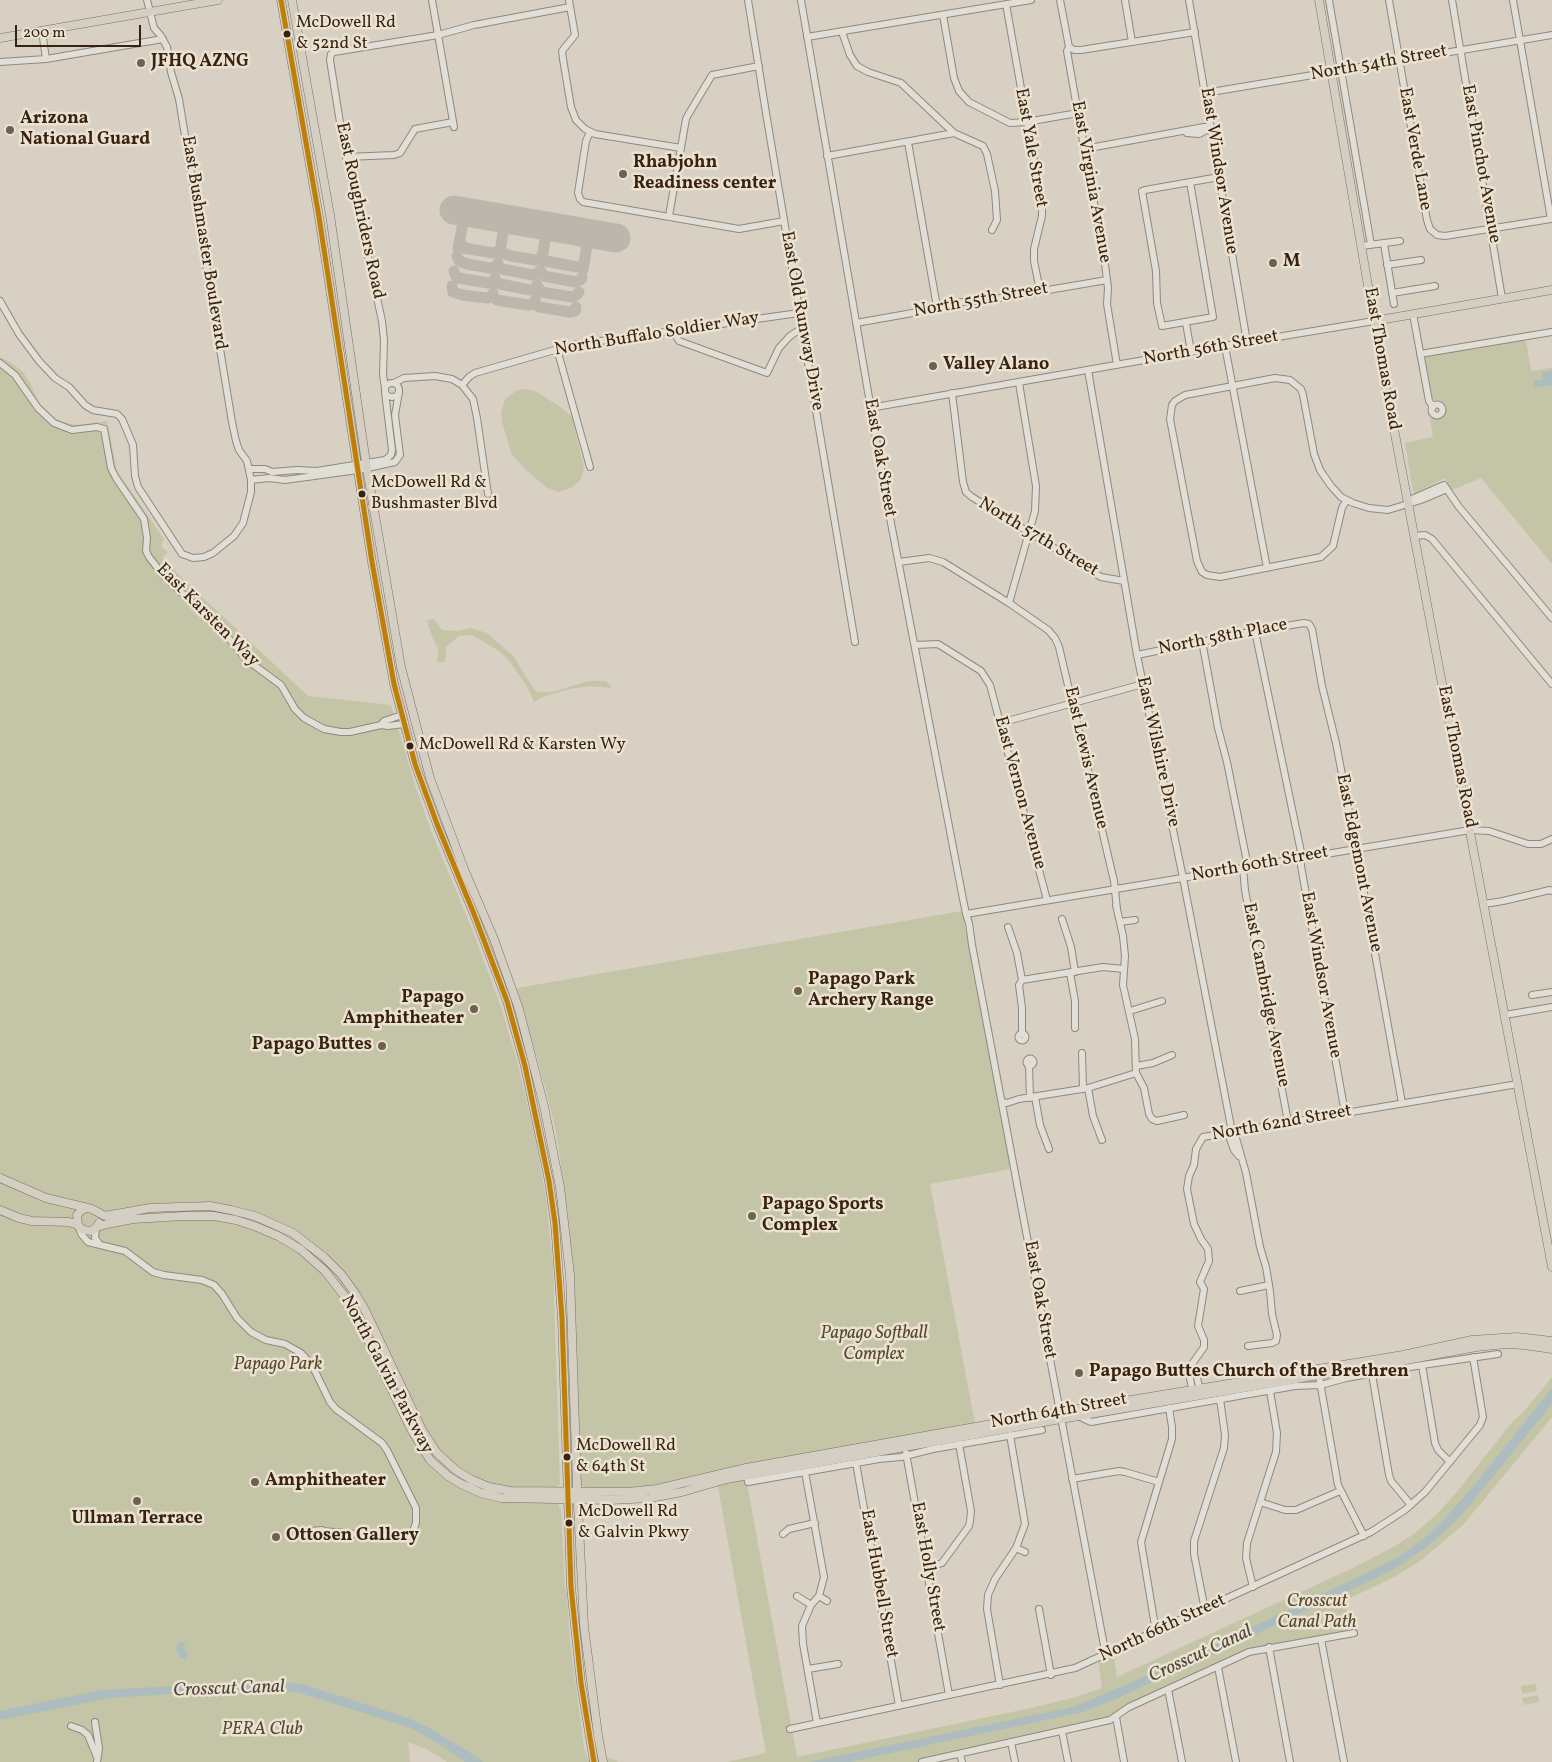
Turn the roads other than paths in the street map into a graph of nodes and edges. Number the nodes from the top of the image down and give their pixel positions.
1 (147, 0) edge
2 (218, 0) edge
3 (280, 0) edge
4 (292, 0) edge
5 (432, 0) edge
6 (748, 0) edge
7 (801, 0) edge
8 (1031, 0) edge
9 (1060, 0) edge
10 (1124, 0) edge
11 (1189, 0) edge
12 (1319, 0) edge
13 (1329, 0) edge
14 (1389, 0) edge
15 (1452, 0) edge
16 (1513, 0) edge
17 (569, 3) edge
18 (1006, 4) junction
19 (943, 15) junction
20 (150, 16) junction
21 (42, 30) junction
22 (842, 32) junction
23 (1195, 32) junction
24 (1552, 34) edge
25 (438, 35) junction
26 (807, 37) junction
27 (0, 38) edge
28 (163, 39) junction
29 (1520, 40) junction
30 (1132, 42) junction
31 (1069, 47) junction
32 (1460, 50) junction
33 (46, 59) junction
34 (1399, 60) junction
35 (0, 62) edge
36 (758, 66) junction
37 (1341, 71) junction
38 (1331, 72) junction
39 (1205, 93) junction
40 (1078, 113) junction
41 (1026, 122) junction
42 (1211, 127) junction
43 (590, 132) junction
44 (954, 133) junction
45 (908, 142) junction
46 (681, 148) junction
47 (1084, 149) junction
48 (827, 156) junction
49 (346, 157) junction
50 (1219, 177) junction
51 (1190, 182) junction
52 (669, 216) junction
53 (1551, 219) edge
54 (784, 221) junction
55 (1491, 228) junction
56 (992, 230) dead end
57 (1400, 241) dead end
58 (1384, 244) junction
59 (1371, 245) junction
60 (1361, 246) junction
61 (1421, 260) dead end
62 (1388, 265) junction
63 (1108, 280) junction
64 (1435, 286) dead end
65 (1552, 290) edge
66 (1040, 291) junction
67 (1392, 293) junction
68 (1502, 298) junction
69 (0, 301) edge
70 (1394, 304) dead end
71 (936, 307) junction
72 (799, 313) junction
73 (1413, 314) junction
74 (1374, 321) junction
75 (856, 323) junction
76 (1186, 323) junction
77 (802, 328) junction
78 (673, 331) junction
79 (1552, 332) edge
80 (1247, 342) junction
81 (1225, 346) junction
82 (558, 349) junction
83 (1191, 352) junction
84 (1420, 354) junction
85 (0, 363) edge
86 (1118, 365) junction
87 (1088, 370) junction
88 (384, 372) junction
89 (408, 378) junction
90 (394, 382) junction
91 (1019, 383) junction
92 (462, 385) junction
93 (1233, 386) junction
94 (385, 390) junction
95 (399, 392) junction
96 (952, 394) junction
97 (1433, 407) dead end
98 (870, 408) junction
99 (366, 466) junction
100 (357, 467) junction
101 (590, 467) dead end
102 (249, 469) junction
103 (251, 480) junction
104 (488, 494) dead end
105 (1346, 501) junction
106 (1408, 504) junction
107 (1030, 533) junction
108 (1414, 536) junction
109 (899, 562) junction
110 (1268, 568) junction
111 (1124, 581) junction
112 (1009, 603) junction
113 (1552, 618) edge
114 (1309, 624) joint
115 (1255, 631) junction
116 (1202, 641) junction
117 (855, 642) dead end
118 (915, 645) junction
119 (1137, 655) junction
120 (1143, 684) junction
121 (1552, 684) edge
122 (1073, 704) junction
123 (402, 715) junction
124 (1000, 722) junction
125 (404, 724) junction
126 (381, 725) junction
127 (429, 776) junction
128 (1470, 830) junction
129 (1552, 840) edge
130 (1356, 848) junction
131 (1301, 859) junction
132 (1246, 868) junction
133 (1183, 878) junction
134 (1115, 889) junction
135 (1552, 891) edge
136 (1048, 900) junction
137 (1484, 904) junction
138 (966, 914) junction
139 (1062, 919) dead end
140 (1135, 920) dead end
141 (1120, 922) junction
142 (1008, 927) dead end
143 (1124, 969) junction
144 (1073, 972) junction
145 (1022, 980) junction
146 (1552, 992) edge
147 (1532, 995) dead end
148 (1162, 1001) dead end
149 (1552, 1007) edge
150 (1130, 1011) junction
151 (1505, 1015) junction
152 (1075, 1028) dead end
153 (1022, 1033) dead end
154 (1082, 1053) dead end
155 (1172, 1056) dead end
156 (1029, 1065) dead end
157 (1136, 1070) junction
158 (1518, 1084) junction
159 (1086, 1089) junction
160 (1032, 1097) junction
161 (1002, 1102) junction
162 (1402, 1103) junction
163 (1345, 1113) junction
164 (1184, 1115) dead end
165 (1288, 1122) junction
166 (1232, 1132) junction
167 (1102, 1140) dead end
168 (1049, 1149) dead end
169 (0, 1178) edge
170 (89, 1208) junction
171 (0, 1210) edge
172 (97, 1212) junction
173 (78, 1226) junction
174 (97, 1228) junction
175 (100, 1245) junction
176 (1552, 1267) edge
177 (1269, 1285) junction
178 (1240, 1291) dead end
179 (1552, 1341) edge
180 (1479, 1343) junction
181 (1248, 1346) dead end
182 (1552, 1349) edge
183 (1498, 1354) dead end
184 (1473, 1357) junction
185 (1422, 1365) junction
186 (1318, 1372) junction
187 (1372, 1374) junction
188 (1321, 1385) junction
189 (1270, 1391) junction
190 (1196, 1392) junction
191 (1220, 1399) junction
192 (1169, 1408) junction
193 (1060, 1416) junction
194 (1078, 1416) junction
195 (1042, 1430) dead end
196 (1010, 1436) junction
197 (905, 1443) junction
198 (959, 1444) junction
199 (907, 1456) junction
200 (1450, 1462) junction
201 (856, 1463) junction
202 (805, 1472) junction
203 (747, 1475) junction
204 (1072, 1479) junction
205 (1159, 1482) junction
206 (676, 1489) junction
207 (1340, 1491) junction
208 (567, 1496) junction
209 (578, 1496) junction
210 (1260, 1502) junction
211 (1411, 1505) junction
212 (815, 1523) junction
213 (783, 1534) dead end
214 (1364, 1536) junction
215 (308, 1537) dead end
216 (1016, 1548) junction
217 (1025, 1552) dead end
218 (927, 1568) junction
219 (1253, 1587) junction
220 (797, 1596) dead end
221 (819, 1596) junction
222 (826, 1601) dead end
223 (573, 1604) junction
224 (811, 1606) junction
225 (1039, 1609) dead end
226 (1205, 1610) junction
227 (1156, 1632) junction
228 (1354, 1633) dead end
229 (1321, 1639) junction
230 (1269, 1647) junction
231 (587, 1650) junction
232 (1106, 1656) junction
233 (838, 1664) dead end
234 (1218, 1666) junction
235 (808, 1669) junction
236 (1051, 1675) junction
237 (1000, 1685) junction
238 (1168, 1689) junction
239 (582, 1692) junction
240 (950, 1695) junction
241 (899, 1706) junction
242 (1116, 1717) junction
243 (95, 1722) dead end
244 (817, 1723) junction
245 (71, 1726) dead end
246 (790, 1729) dead end
247 (1062, 1731) junction
248 (1011, 1742) junction
249 (960, 1754) junction
250 (97, 1759) edge
251 (594, 1762) edge
252 (603, 1762) edge
253 (922, 1762) edge
254 (962, 1762) edge
255 (1015, 1762) edge
256 (1068, 1762) edge
257 (1124, 1762) edge
258 (1182, 1762) edge
259 (1236, 1762) edge
260 (1290, 1762) edge
261 (1344, 1762) edge

1 - 20 street, East Bushmaster Boulevard
2 - 20 main road
3 - 100 main road
4 - 99 main road
5 - 25 street
6 - 36 street, East Old Runway Drive
7 - 26 street, East Oak Street
8 - 18 street
9 - 31 street, East Virginia Avenue
10 - 30 street
11 - 23 street, East Windsor Avenue
12 - 38 main road, East Thomas Road
13 - 37 street
14 - 34 street, East Verde Lane
15 - 32 street, East Pinchot Avenue
16 - 29 street
17 - 25 street
17 - 43 street
18 - 19 street
18 - 41 street, East Yale Street
19 - 22 street
19 - 41 street
20 - 21 main road
20 - 28 street, East Bushmaster Boulevard
21 - 27 main road
21 - 33 street
22 - 26 street
22 - 44 street
23 - 30 street
23 - 39 street, East Windsor Avenue
24 - 29 street, North 54th Street
25 - 49 street, East Roughriders Road
25 - 49 street
26 - 48 street, East Oak Street
28 - 33 street
28 - 102 street, East Bushmaster Boulevard
29 - 32 street, North 54th Street
29 - 53 street
30 - 31 street
31 - 40 street, East Virginia Avenue
32 - 34 street, North 54th Street
32 - 55 street, East Pinchot Avenue
33 - 35 street
34 - 37 street, North 54th Street
34 - 55 street, East Verde Lane
36 - 46 street
36 - 54 street, East Old Runway Drive
37 - 38 street, North 54th Street
37 - 59 street
38 - 39 street, North 54th Street
38 - 60 main road, East Thomas Road
39 - 42 street, East Windsor Avenue
40 - 41 street
40 - 47 street, East Virginia Avenue
41 - 66 street, East Yale Street
42 - 47 street
42 - 50 street, East Windsor Avenue
43 - 46 street
43 - 52 street
44 - 45 street
44 - 56 street
45 - 48 street
45 - 71 street
46 - 52 street
47 - 63 street, East Virginia Avenue
48 - 75 street, East Oak Street
49 - 88 street, East Roughriders Road
50 - 51 street
50 - 80 street, East Windsor Avenue
51 - 76 street
51 - 76 street
52 - 54 street
53 - 55 street
54 - 72 street, East Old Runway Drive
55 - 68 street, East Pinchot Avenue
57 - 58 street
58 - 59 street
58 - 62 street
59 - 60 street
60 - 74 main road, East Thomas Road
61 - 62 street
62 - 67 street
63 - 66 street, North 55th Street
63 - 86 street, East Virginia Avenue
64 - 67 street
65 - 68 main road, North 56th Street
66 - 71 street, North 55th Street
67 - 70 street
68 - 73 main road, North 56th Street
69 - 103 street, East Bushmaster Boulevard
71 - 75 street, North 55th Street
72 - 77 street, East Old Runway Drive
72 - 78 street, North Buffalo Soldier Way
73 - 74 main road, North 56th Street
73 - 84 street
74 - 80 street, North 56th Street
74 - 106 main road, East Thomas Road
75 - 98 street, East Oak Street
76 - 83 street
77 - 78 street
77 - 117 street, East Old Runway Drive
78 - 82 street, North Buffalo Soldier Way
79 - 84 street
80 - 81 street, North 56th Street
81 - 83 street, North 56th Street
81 - 93 street
82 - 92 street, North Buffalo Soldier Way
82 - 101 street
83 - 86 street, North 56th Street
84 - 97 street
85 - 126 street, East Karsten Way
86 - 87 street, North 56th Street
87 - 91 street, North 56th Street
87 - 111 street, East Wilshire Drive
88 - 90 street
88 - 94 street, East Roughriders Road
89 - 90 street
89 - 92 street
89 - 95 street
90 - 94 street
90 - 95 street
91 - 96 street, North 56th Street
91 - 107 street
92 - 104 street
93 - 105 street
93 - 110 street
93 - 110 street
94 - 95 street
94 - 99 street
95 - 99 street
96 - 98 street, North 56th Street
96 - 107 street, North 57th Street
98 - 109 street, East Oak Street
99 - 100 street
99 - 127 main road
100 - 102 street
100 - 103 street
100 - 123 main road
102 - 103 street, East Bushmaster Boulevard
105 - 106 street
105 - 110 street
106 - 108 main road, East Thomas Road
106 - 113 street
107 - 111 street, North 57th Street
107 - 112 street
108 - 121 street
108 - 128 main road, East Thomas Road
109 - 112 street
109 - 118 street, East Oak Street
111 - 119 street, East Wilshire Drive
112 - 122 street, East Lewis Avenue
114 - 115 street, North 58th Place
114 - 130 street, East Edgemont Avenue
115 - 116 street, North 58th Place
115 - 131 street, East Windsor Avenue
116 - 119 street, North 58th Place
116 - 132 street, East Cambridge Avenue
118 - 124 street, East Vernon Avenue
118 - 138 street, East Oak Street
119 - 120 street, East Wilshire Drive
120 - 122 street
120 - 133 street, East Wilshire Drive
122 - 124 street
122 - 134 street, East Lewis Avenue
123 - 125 main road
123 - 126 street, East Karsten Way
123 - 127 main road
124 - 136 street, East Vernon Avenue
125 - 126 street, East Karsten Way
125 - 208 main road
127 - 209 main road
128 - 129 street, North 60th Street
128 - 130 street, North 60th Street
128 - 137 main road, East Thomas Road
130 - 131 street, North 60th Street
130 - 162 street, East Edgemont Avenue
131 - 132 street, North 60th Street
131 - 163 street, East Windsor Avenue
132 - 133 street, North 60th Street
132 - 165 street, East Cambridge Avenue
133 - 134 street, North 60th Street
133 - 166 street, East Wilshire Drive
134 - 136 street, North 60th Street
134 - 141 street, East Lewis Avenue
135 - 137 street
136 - 138 street, North 60th Street
137 - 151 main road, East Thomas Road
138 - 161 street, East Oak Street
139 - 144 street
140 - 141 street
141 - 143 street, East Lewis Avenue
142 - 145 street
143 - 144 street
143 - 150 street, East Lewis Avenue
144 - 145 street
144 - 152 street
145 - 153 street
146 - 147 street
148 - 150 street
149 - 151 street
150 - 157 street, East Lewis Avenue
151 - 158 main road, East Thomas Road
154 - 159 street
155 - 157 street
156 - 160 street
157 - 159 street
157 - 164 street, East Lewis Avenue
158 - 162 street, North 62nd Street
158 - 176 main road, East Thomas Road
159 - 160 street
159 - 167 street
160 - 161 street
160 - 168 street
161 - 193 street, East Oak Street
162 - 163 street, North 62nd Street
163 - 165 street, North 62nd Street
165 - 166 street, North 62nd Street
166 - 177 street, East Wilshire Drive
166 - 190 street, North 62nd Street
169 - 170 main road
170 - 172 main road
170 - 173 main road
171 - 173 main road
172 - 174 main road
172 - 208 main road, North Galvin Parkway
173 - 174 main road
173 - 175 street
174 - 175 street
174 - 208 main road, North Galvin Parkway
175 - 215 street
177 - 178 street
177 - 181 street, East Wilshire Drive
179 - 180 main road, North 64th Street
180 - 182 main road, North 64th Street
180 - 186 main road, North 64th Street
183 - 184 street, North 64th Street
184 - 185 street, North 64th Street
184 - 200 street, North 66th Street
185 - 187 street, North 64th Street
185 - 200 street
186 - 188 street
186 - 190 main road, North 64th Street
187 - 188 street, North 64th Street
187 - 211 street
188 - 189 street, North 64th Street
188 - 207 street
189 - 191 street, North 64th Street
189 - 210 street
190 - 193 main road, North 64th Street
190 - 194 main road, North 64th Street
191 - 192 street, North 64th Street
191 - 226 street
192 - 194 street, North 64th Street
192 - 205 street
193 - 194 main road, North 64th Street
193 - 197 main road, North 64th Street
193 - 204 street, East Oak Street
195 - 196 street, North 64th Street
196 - 198 street, North 64th Street
196 - 216 street
197 - 199 street, East Holly Street
197 - 203 main road, North 64th Street
197 - 206 main road, North 64th Street
198 - 199 street, North 64th Street
198 - 218 street
199 - 201 street, North 64th Street
199 - 218 street, East Holly Street
200 - 211 street, North 66th Street
201 - 202 street, North 64th Street
201 - 241 street, East Hubbell Street
202 - 203 street, North 64th Street
202 - 212 street
203 - 206 main road, North 64th Street
204 - 205 street
204 - 232 street, East Oak Street
205 - 227 street
206 - 209 main road, North 64th Street
207 - 210 street
207 - 214 street
208 - 209 main road, North 64th Street
208 - 223 main road
209 - 231 main road
210 - 219 street
211 - 214 street, North 66th Street
212 - 213 street
212 - 221 street
214 - 219 street, North 66th Street
216 - 217 street
216 - 237 street
218 - 240 street, East Holly Street
219 - 226 street, North 66th Street
220 - 224 street
221 - 222 street
221 - 224 street
223 - 231 main road
223 - 239 main road
224 - 235 street
225 - 236 street
226 - 227 street, North 66th Street
227 - 232 street, North 66th Street
228 - 229 street
229 - 230 street
229 - 261 street
230 - 234 street
230 - 260 street
231 - 239 main road
231 - 252 main road
232 - 236 street, North 66th Street
233 - 235 street
234 - 238 street
234 - 259 street
235 - 244 street
236 - 237 street, North 66th Street
237 - 240 street, North 66th Street
238 - 242 street
238 - 258 street
239 - 251 main road
240 - 241 street, North 66th Street
241 - 244 street, North 66th Street
242 - 247 street
242 - 257 street
243 - 250 street
244 - 246 street, North 66th Street
245 - 250 street
247 - 248 street
247 - 256 street
248 - 249 street
248 - 255 street
249 - 253 street
249 - 254 street

